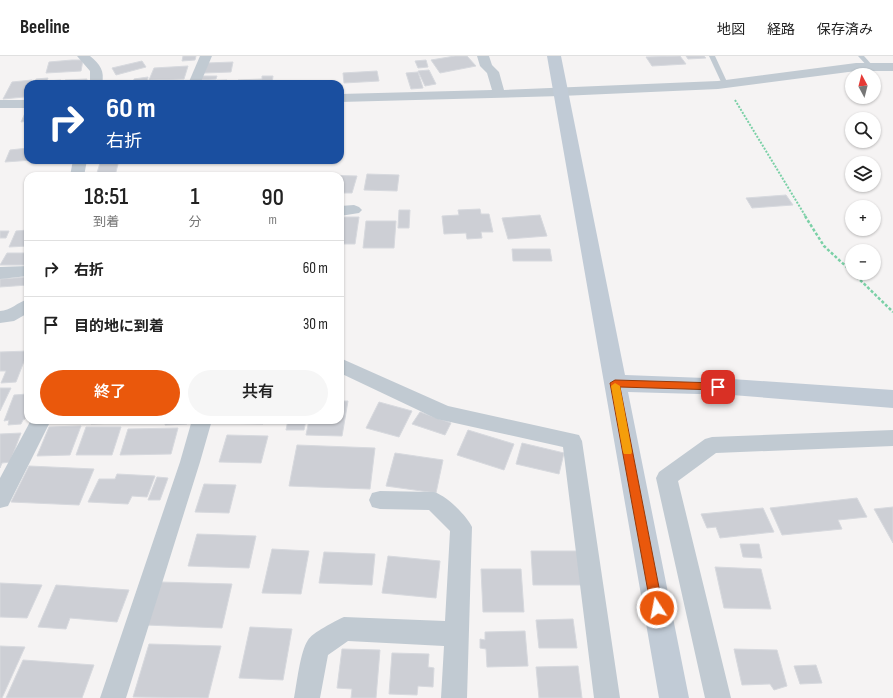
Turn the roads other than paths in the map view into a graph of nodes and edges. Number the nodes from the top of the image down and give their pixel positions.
1 (83, 56) edge
2 (206, 56) edge
3 (483, 56) edge
4 (554, 56) edge
5 (712, 56) edge
6 (861, 56) edge
7 (871, 67) junction
8 (893, 68) edge
9 (97, 80) edge
10 (196, 80) edge
11 (725, 84) junction
12 (561, 92) junction
13 (499, 94) junction
14 (344, 98) edge
15 (0, 104) edge
16 (24, 104) edge
17 (24, 271) edge
18 (0, 273) edge
19 (24, 308) edge
20 (3, 321) edge
21 (344, 367) edge
22 (615, 383) junction
23 (893, 399) edge
24 (39, 424) edge
25 (201, 424) edge
26 (893, 438) edge
27 (0, 499) edge
28 (380, 500) dead end
29 (456, 634) junction
30 (114, 698) edge
31 (307, 698) edge
32 (454, 698) edge
33 (607, 698) edge
34 (674, 698) edge
35 (718, 698) edge

1 - 9 street
2 - 10 street
3 - 13 street
4 - 12 street
5 - 11 lane
6 - 7 lane
7 - 8 street
7 - 11 street
11 - 12 street
12 - 13 street
12 - 22 street
13 - 14 street
15 - 16 street
17 - 18 street
19 - 20 street
21 - 33 street
22 - 23 street
22 - 34 street
24 - 27 street
25 - 30 street
26 - 35 street
28 - 29 street
29 - 31 street
29 - 32 street

